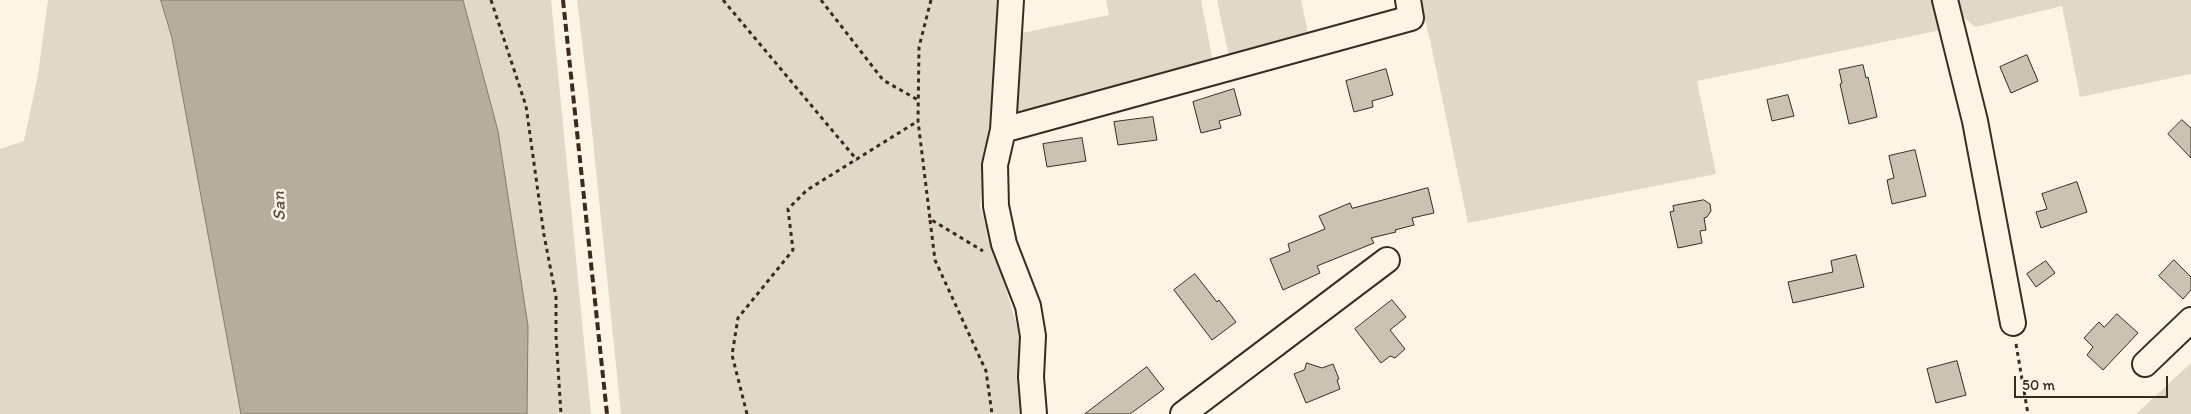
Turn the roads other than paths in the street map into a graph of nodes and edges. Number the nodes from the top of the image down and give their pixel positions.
1 (1011, 0) edge
2 (1408, 0) edge
3 (1945, 0) edge
4 (1003, 130) junction
5 (1388, 260) dead end
6 (2191, 320) edge
7 (2013, 323) road end
8 (2145, 364) dead end
9 (1034, 414) edge
10 (1183, 414) edge

1 - 4 street
2 - 4 street
3 - 7 street
4 - 9 street
5 - 10 street
6 - 8 street

